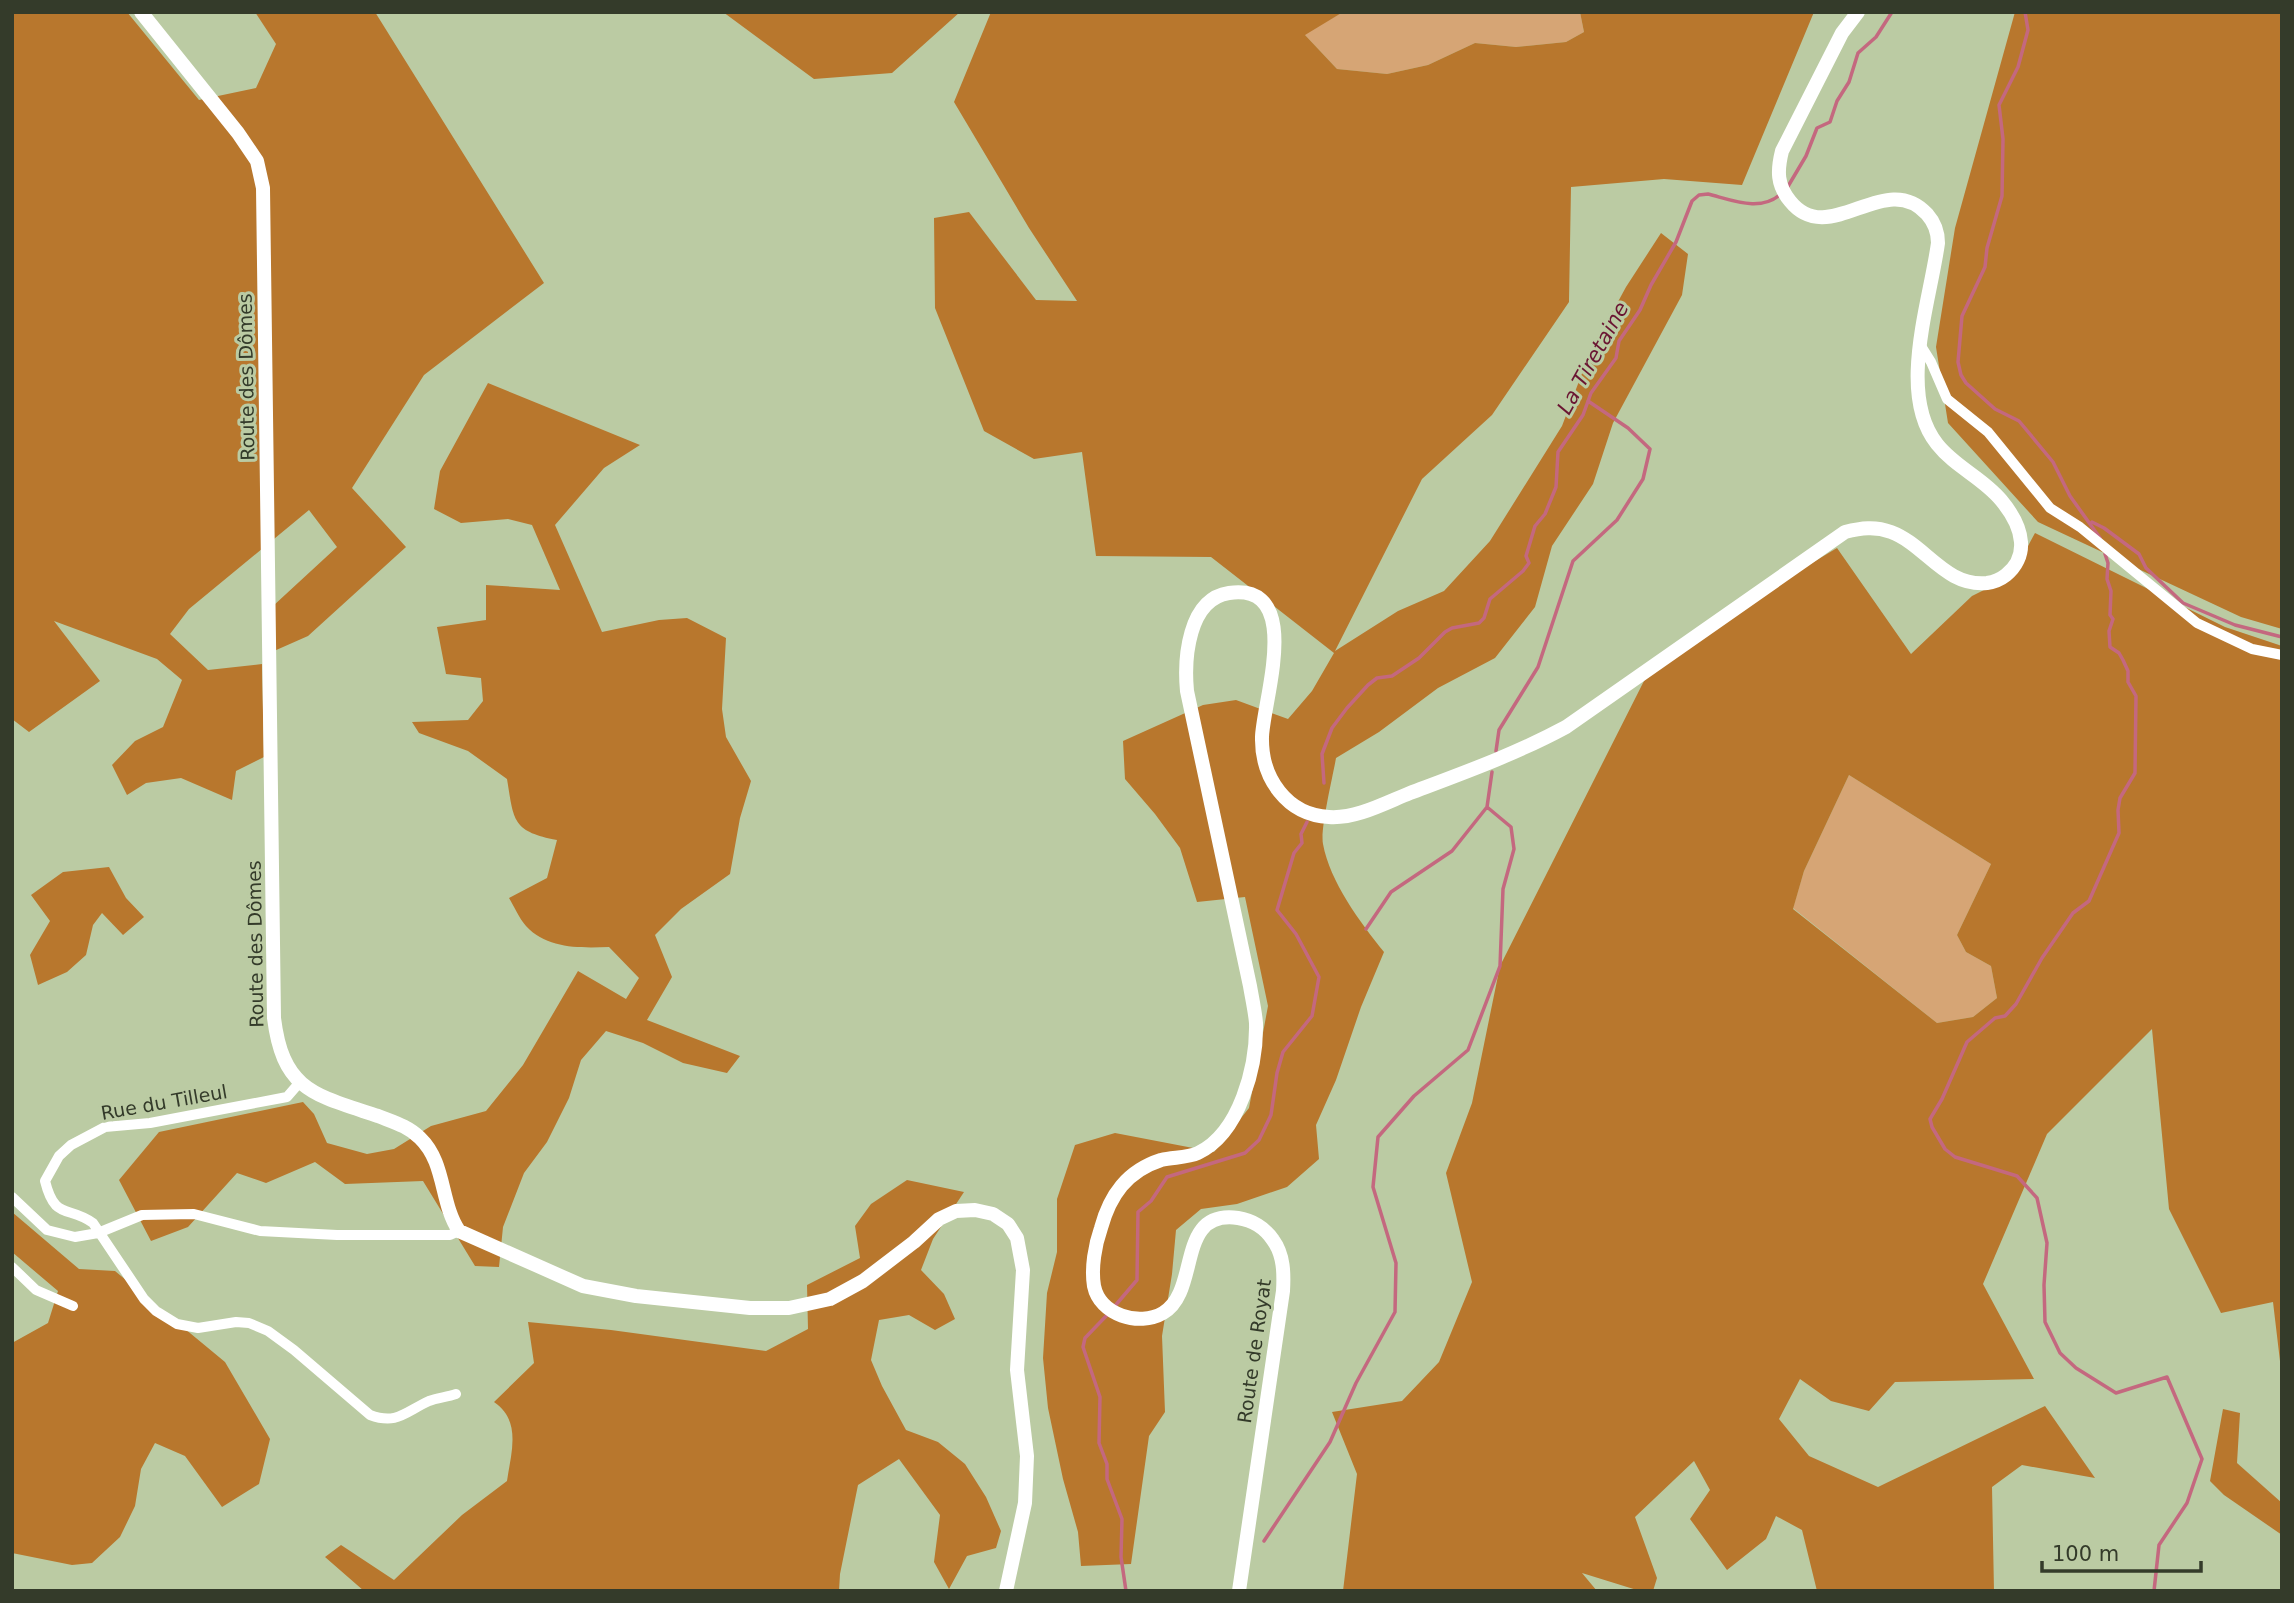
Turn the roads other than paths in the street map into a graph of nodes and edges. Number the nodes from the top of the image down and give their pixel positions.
1 (141, 12) edge
2 (1858, 12) edge
3 (1921, 346) junction
4 (2282, 655) edge
5 (300, 1082) junction
6 (12, 1197) edge
7 (459, 1231) junction
8 (98, 1233) junction
9 (12, 1267) edge
10 (73, 1306) dead end
11 (456, 1394) dead end
12 (1006, 1591) edge
13 (1239, 1591) edge

1 - 5 main road, Route des Dômes
2 - 3 main road
3 - 4 street
3 - 13 main road, Route de Royat
5 - 7 main road, Route des Dômes
5 - 8 street, Rue du Tilleul
6 - 8 street
7 - 8 street
7 - 12 main road
8 - 11 street, Rue du Tilleul
9 - 10 street

